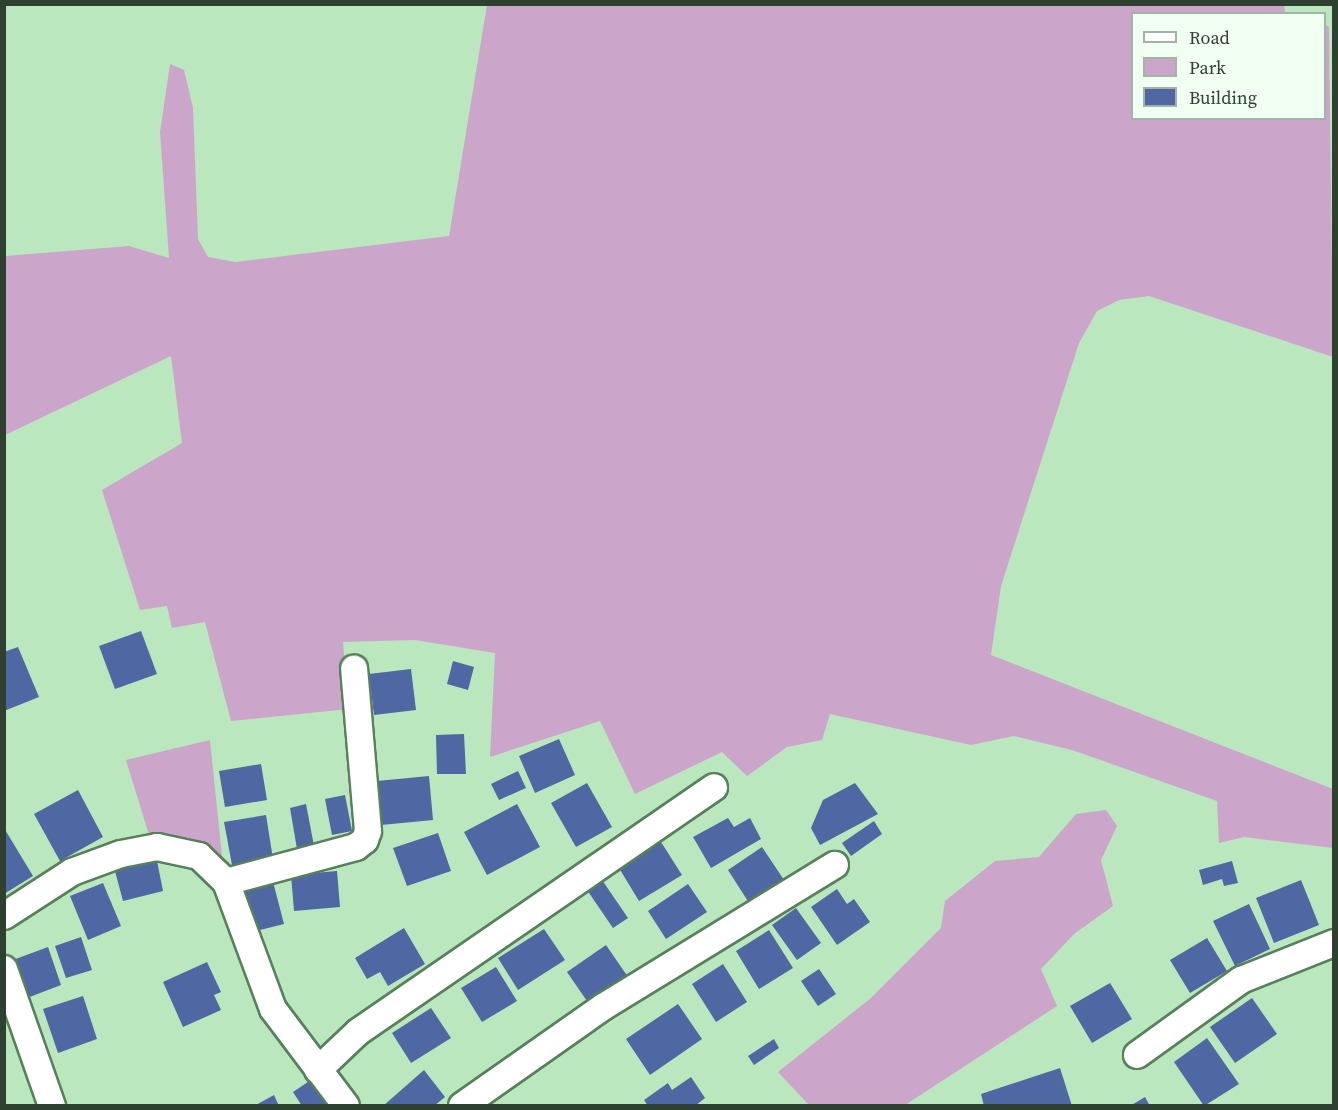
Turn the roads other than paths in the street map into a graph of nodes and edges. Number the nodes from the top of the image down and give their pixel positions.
1 (354, 669) dead end
2 (714, 787) dead end
3 (834, 865) dead end
4 (226, 882) junction
5 (4, 916) edge
6 (1334, 944) edge
7 (4, 969) edge
8 (1137, 1055) dead end
9 (318, 1070) junction
10 (52, 1106) edge
11 (346, 1106) edge
12 (462, 1106) edge

1 - 4 street
2 - 9 street
3 - 12 street
4 - 5 street
4 - 9 street
6 - 8 street
7 - 10 street
9 - 11 street

